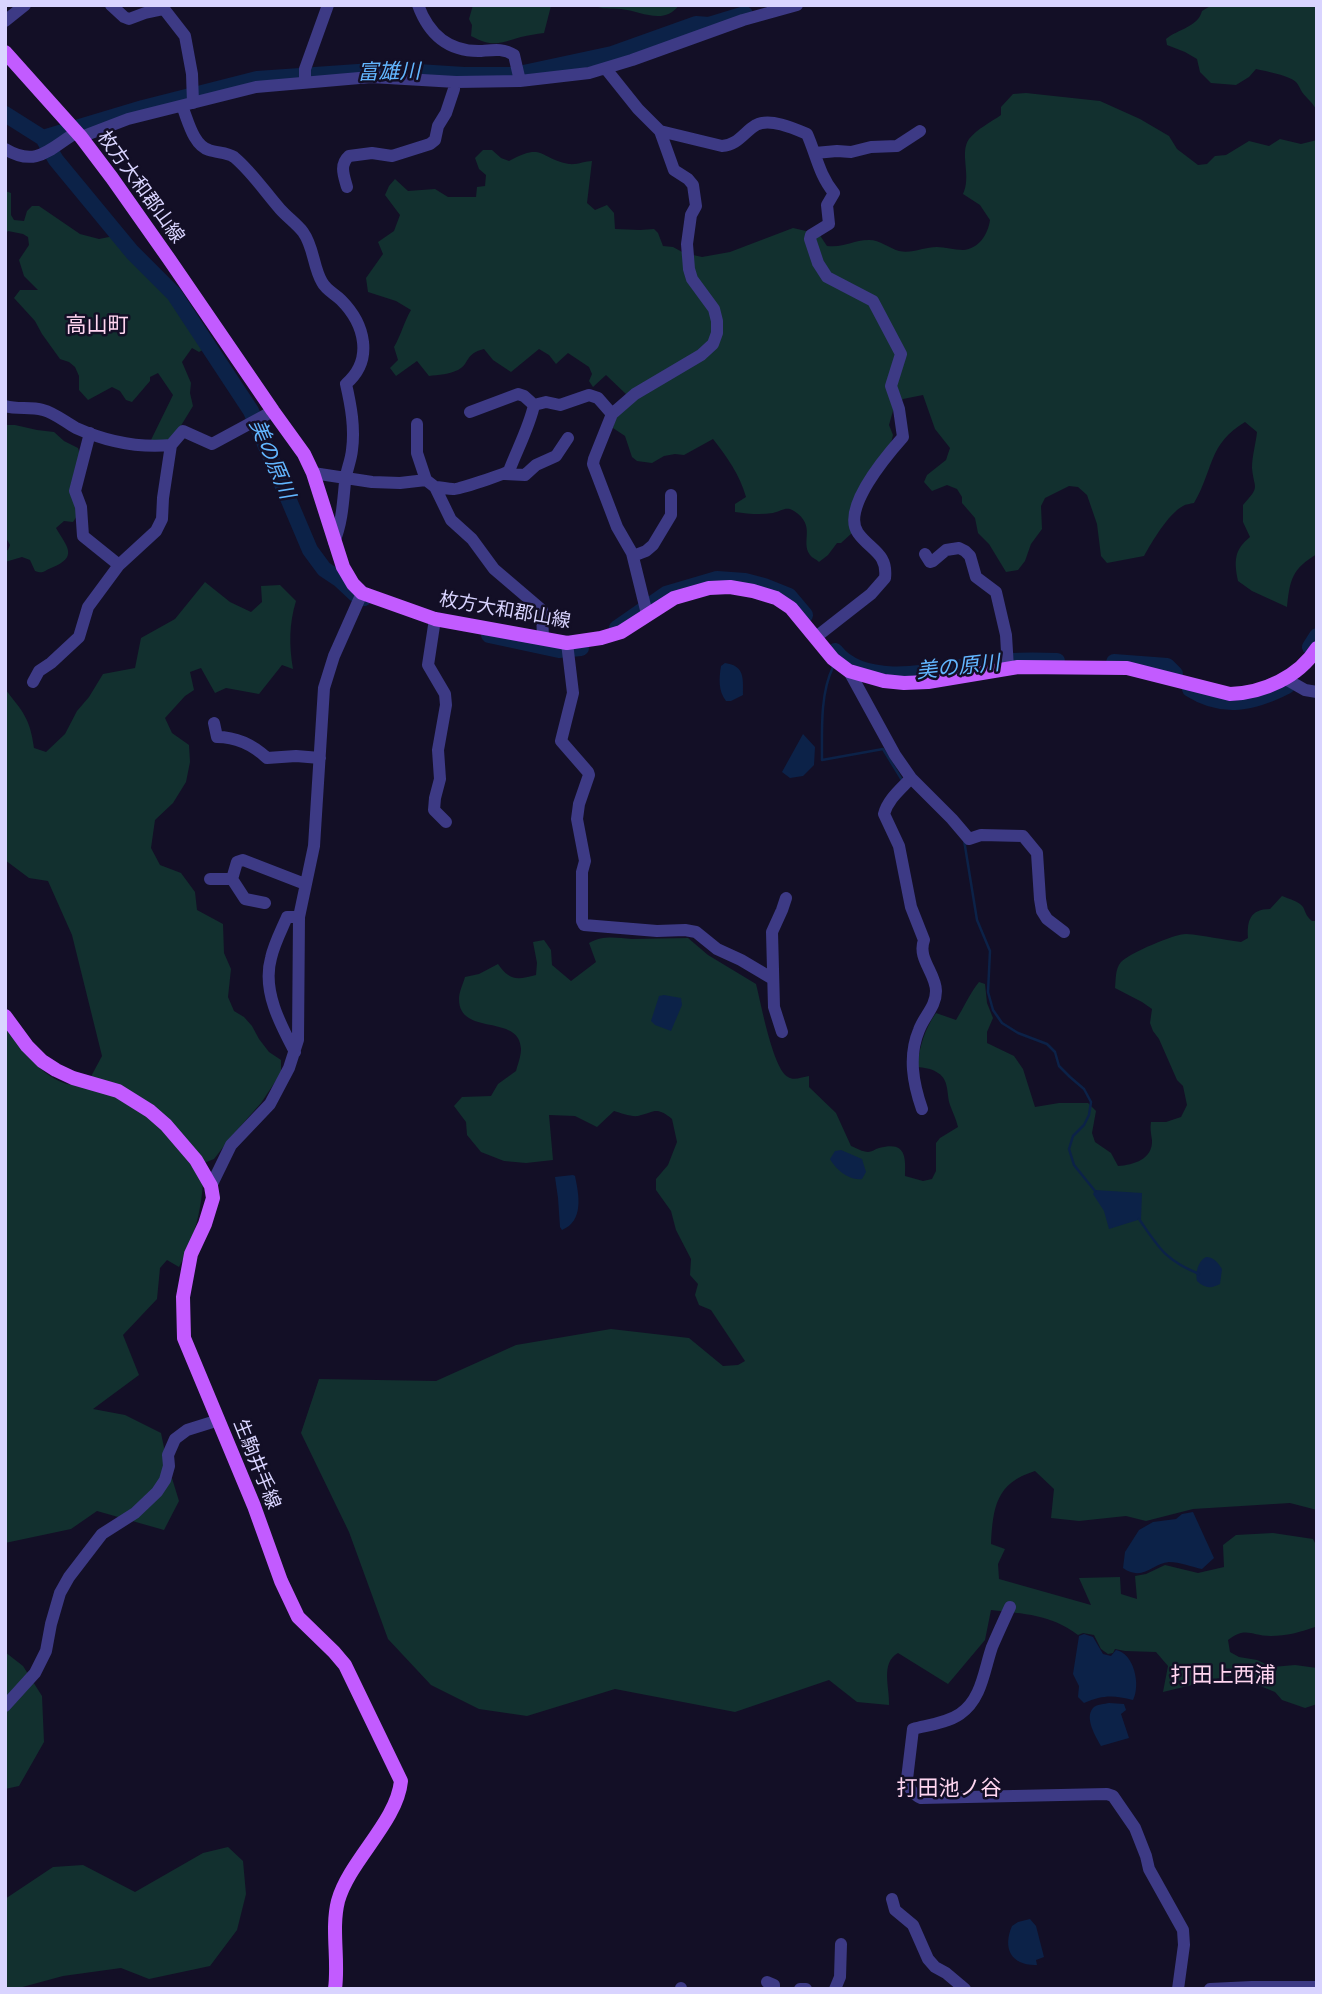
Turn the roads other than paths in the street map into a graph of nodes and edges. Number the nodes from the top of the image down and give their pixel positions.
1 (25, 5) edge
2 (111, 5) edge
3 (328, 5) edge
4 (418, 5) edge
5 (797, 5) edge
6 (163, 7) edge
7 (776, 8) edge
8 (5, 21) edge
9 (5, 52) edge
10 (606, 69) junction
11 (305, 81) junction
12 (520, 81) junction
13 (454, 82) junction
14 (187, 104) junction
15 (660, 131) junction
16 (920, 131) dead end
17 (79, 135) junction
18 (5, 149) edge
19 (815, 153) junction
20 (347, 187) dead end
21 (534, 404) junction
22 (5, 406) edge
23 (470, 412) dead end
24 (612, 414) junction
25 (268, 415) junction
26 (417, 424) dead end
27 (90, 433) junction
28 (568, 438) dead end
29 (171, 445) junction
30 (313, 474) junction
31 (505, 474) junction
32 (345, 478) junction
33 (431, 484) junction
34 (671, 495) dead end
35 (334, 542) junction
36 (925, 554) dead end
37 (633, 556) junction
38 (119, 565) junction
39 (360, 598) junction
40 (647, 614) junction
41 (435, 619) junction
42 (816, 637) junction
43 (543, 639) junction
44 (567, 643) junction
45 (1317, 648) edge
46 (1008, 668) junction
47 (849, 671) junction
48 (1284, 678) junction
49 (33, 682) dead end
50 (1317, 692) edge
51 (214, 723) dead end
52 (320, 758) junction
53 (911, 778) junction
54 (446, 822) dead end
55 (210, 879) dead end
56 (232, 879) junction
57 (305, 884) junction
58 (786, 898) dead end
59 (265, 903) dead end
60 (299, 917) junction
61 (1064, 932) dead end
62 (773, 979) junction
63 (5, 1016) edge
64 (782, 1032) dead end
65 (295, 1052) junction
66 (922, 1109) dead end
67 (211, 1186) junction
68 (219, 1420) junction
69 (1010, 1607) dead end
70 (5, 1706) edge
71 (892, 1899) dead end
72 (841, 1944) dead end
73 (1317, 1987) edge
74 (1213, 1988) edge
75 (335, 1989) edge
76 (800, 1989) edge
77 (806, 1989) edge
78 (835, 1989) edge
79 (965, 1989) edge
80 (1178, 1989) edge

1 - 8 street
2 - 6 street
3 - 11 street
4 - 12 street
5 - 7 street
6 - 14 street
7 - 10 street
9 - 17 main road, 枚方大和郡山線
10 - 12 street
10 - 15 street
11 - 13 street
11 - 14 street
12 - 13 street
13 - 20 street
14 - 17 street
14 - 32 street
15 - 19 street
15 - 24 street
16 - 19 street
17 - 18 street
17 - 25 main road, 枚方大和郡山線
19 - 42 street
21 - 23 street
21 - 24 street
21 - 31 street
22 - 27 street
24 - 37 street
25 - 29 street
25 - 30 main road, 枚方大和郡山線
26 - 33 street
27 - 29 street
27 - 38 street
28 - 31 street
29 - 38 street
30 - 32 street
30 - 35 main road, 枚方大和郡山線
31 - 33 street
32 - 33 street
32 - 35 street
33 - 43 street
34 - 37 street
35 - 39 main road, 枚方大和郡山線
36 - 46 street
37 - 40 street
38 - 49 street
39 - 41 main road, 枚方大和郡山線
39 - 52 street
40 - 42 main road, 枚方大和郡山線
40 - 44 main road, 枚方大和郡山線
41 - 43 main road, 枚方大和郡山線
41 - 54 street
42 - 47 main road, 枚方大和郡山線
43 - 44 main road, 枚方大和郡山線
44 - 62 street
45 - 48 main road, 枚方大和郡山線
46 - 47 main road, 枚方大和郡山線
46 - 48 main road, 枚方大和郡山線
47 - 53 street
48 - 50 street
51 - 52 street
52 - 57 street
53 - 61 street
53 - 66 street
55 - 56 street
56 - 57 street
56 - 59 street
57 - 60 street
58 - 62 street
60 - 65 street
60 - 65 street
62 - 64 street
63 - 67 main road
65 - 67 street
67 - 68 main road, 生駒井手線
68 - 70 street
68 - 75 main road, 生駒井手線
69 - 80 street
71 - 79 street
72 - 78 street
73 - 74 street
76 - 77 street

